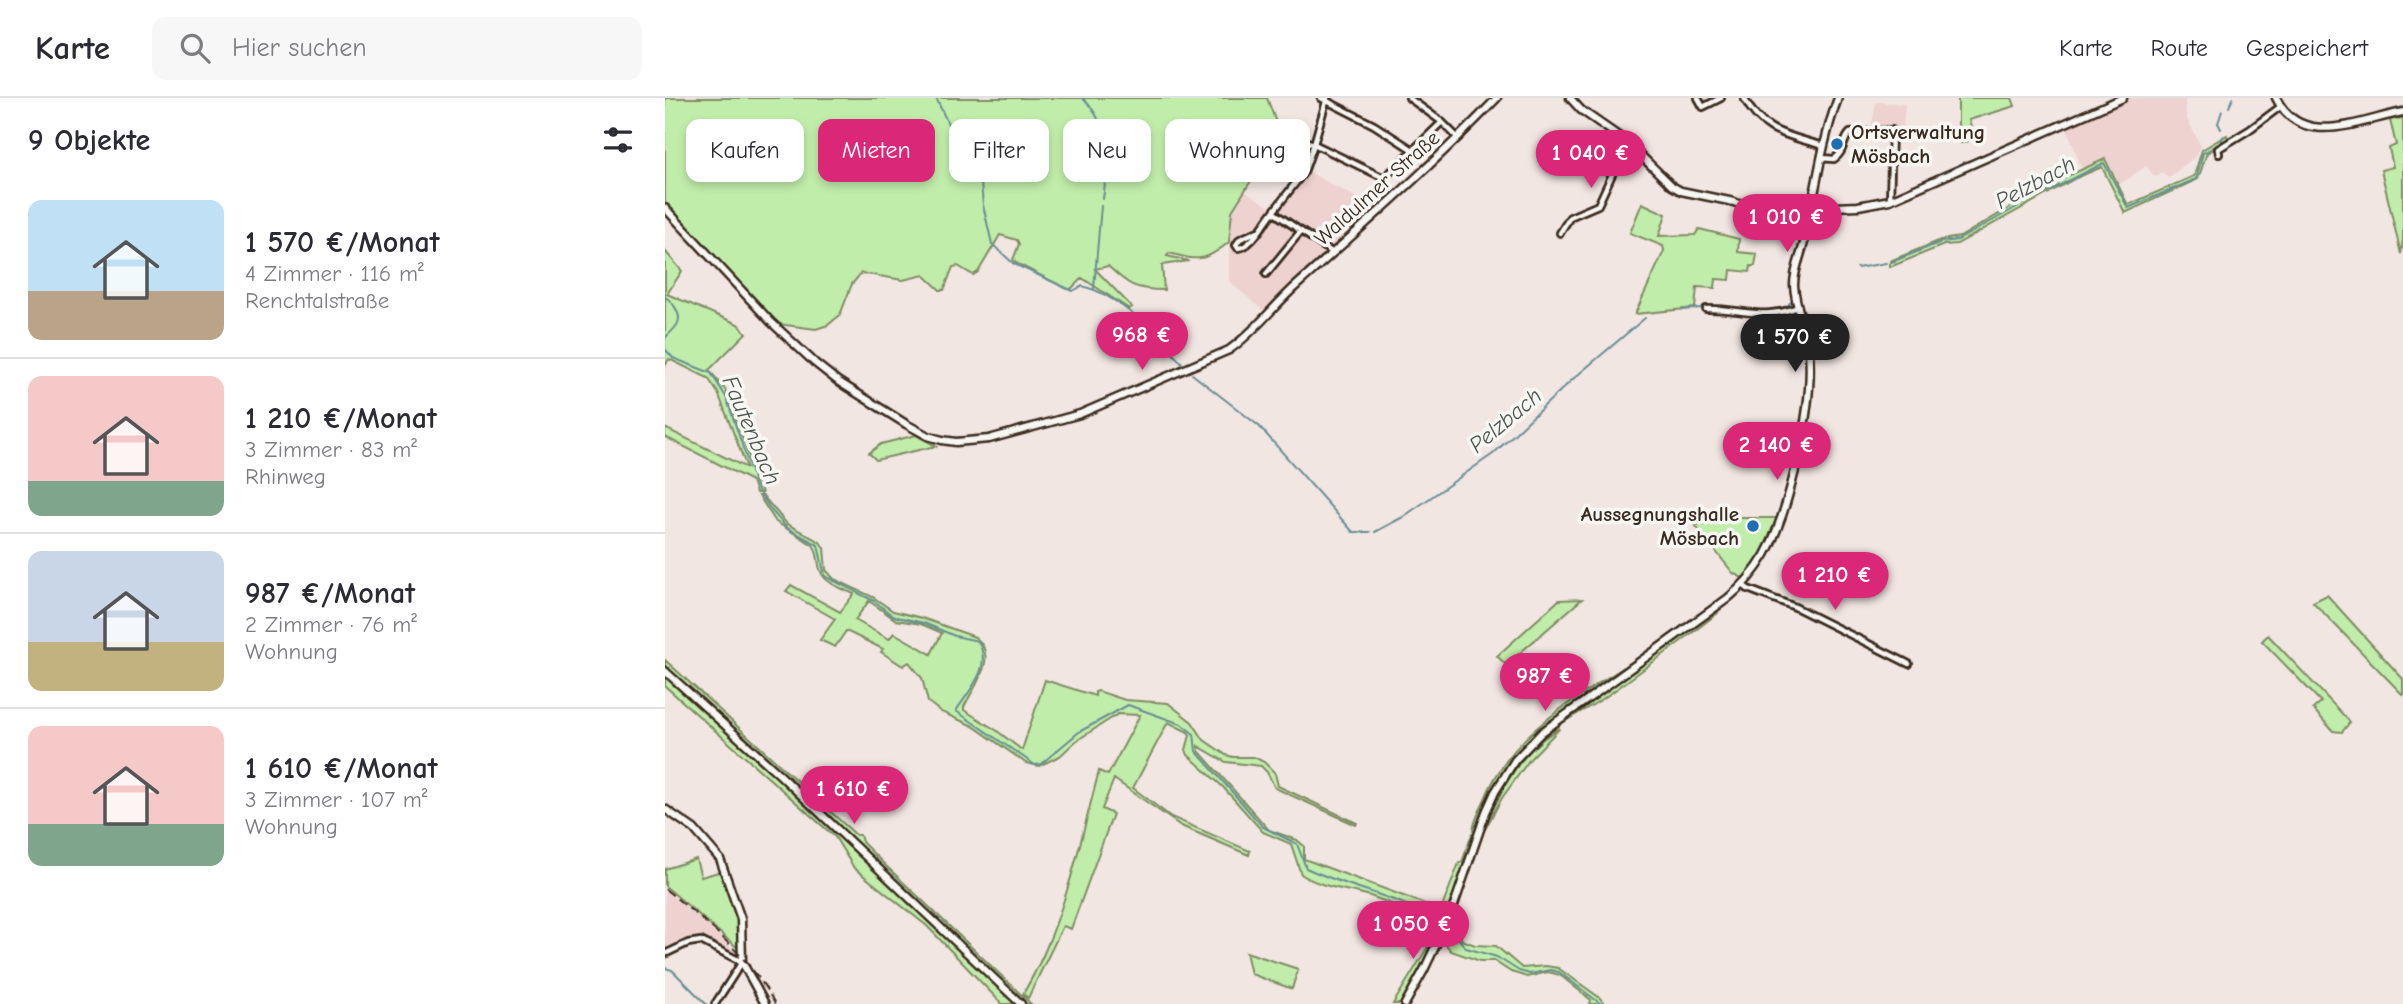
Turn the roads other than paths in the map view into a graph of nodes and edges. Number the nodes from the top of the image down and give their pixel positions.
1 (1409, 98) edge
2 (1497, 98) edge
3 (1570, 98) edge
4 (1698, 98) edge
5 (1721, 98) edge
6 (1744, 98) edge
7 (1838, 98) edge
8 (2123, 98) edge
9 (2276, 98) edge
10 (1325, 99) edge
11 (2280, 107) junction
12 (2403, 112) edge
13 (1442, 122) junction
14 (1458, 138) junction
15 (1627, 142) junction
16 (1310, 143) edge
17 (1314, 144) junction
18 (1823, 146) junction
19 (1413, 150) junction
20 (2219, 154) dead end
21 (1820, 157) junction
22 (1890, 200) junction
23 (665, 208) edge
24 (1810, 208) junction
25 (1273, 212) junction
26 (1808, 226) junction
27 (1301, 230) junction
28 (1258, 231) junction
29 (1560, 233) dead end
30 (1333, 253) junction
31 (1266, 274) dead end
32 (1798, 306) junction
33 (1706, 309) dead end
34 (1743, 585) junction
35 (1909, 664) dead end
36 (665, 671) edge
37 (665, 809) edge
38 (665, 954) edge
39 (742, 962) junction
40 (715, 1004) edge
41 (765, 1004) edge
42 (1021, 1004) edge
43 (1405, 1004) edge

1 - 13 street
2 - 14 street, Waldulmer Straße
3 - 15 street
4 - 5 street
6 - 18 street
7 - 18 street
8 - 22 street
9 - 11 street
10 - 17 street
10 - 19 street
11 - 12 street
11 - 20 street
13 - 14 street
13 - 19 street
14 - 30 street, Waldulmer Straße
15 - 26 street
15 - 29 street
16 - 17 street
17 - 19 street
17 - 25 street
18 - 21 street
21 - 22 street
21 - 24 street
22 - 24 street
23 - 30 street, Waldulmer Straße
24 - 26 street
25 - 27 street
25 - 28 street
26 - 32 street
27 - 30 street
27 - 31 street
28 - 28 street
32 - 33 street
32 - 34 street
34 - 35 street
34 - 43 street
36 - 42 street
37 - 39 street
38 - 39 street
39 - 40 street
39 - 41 street

